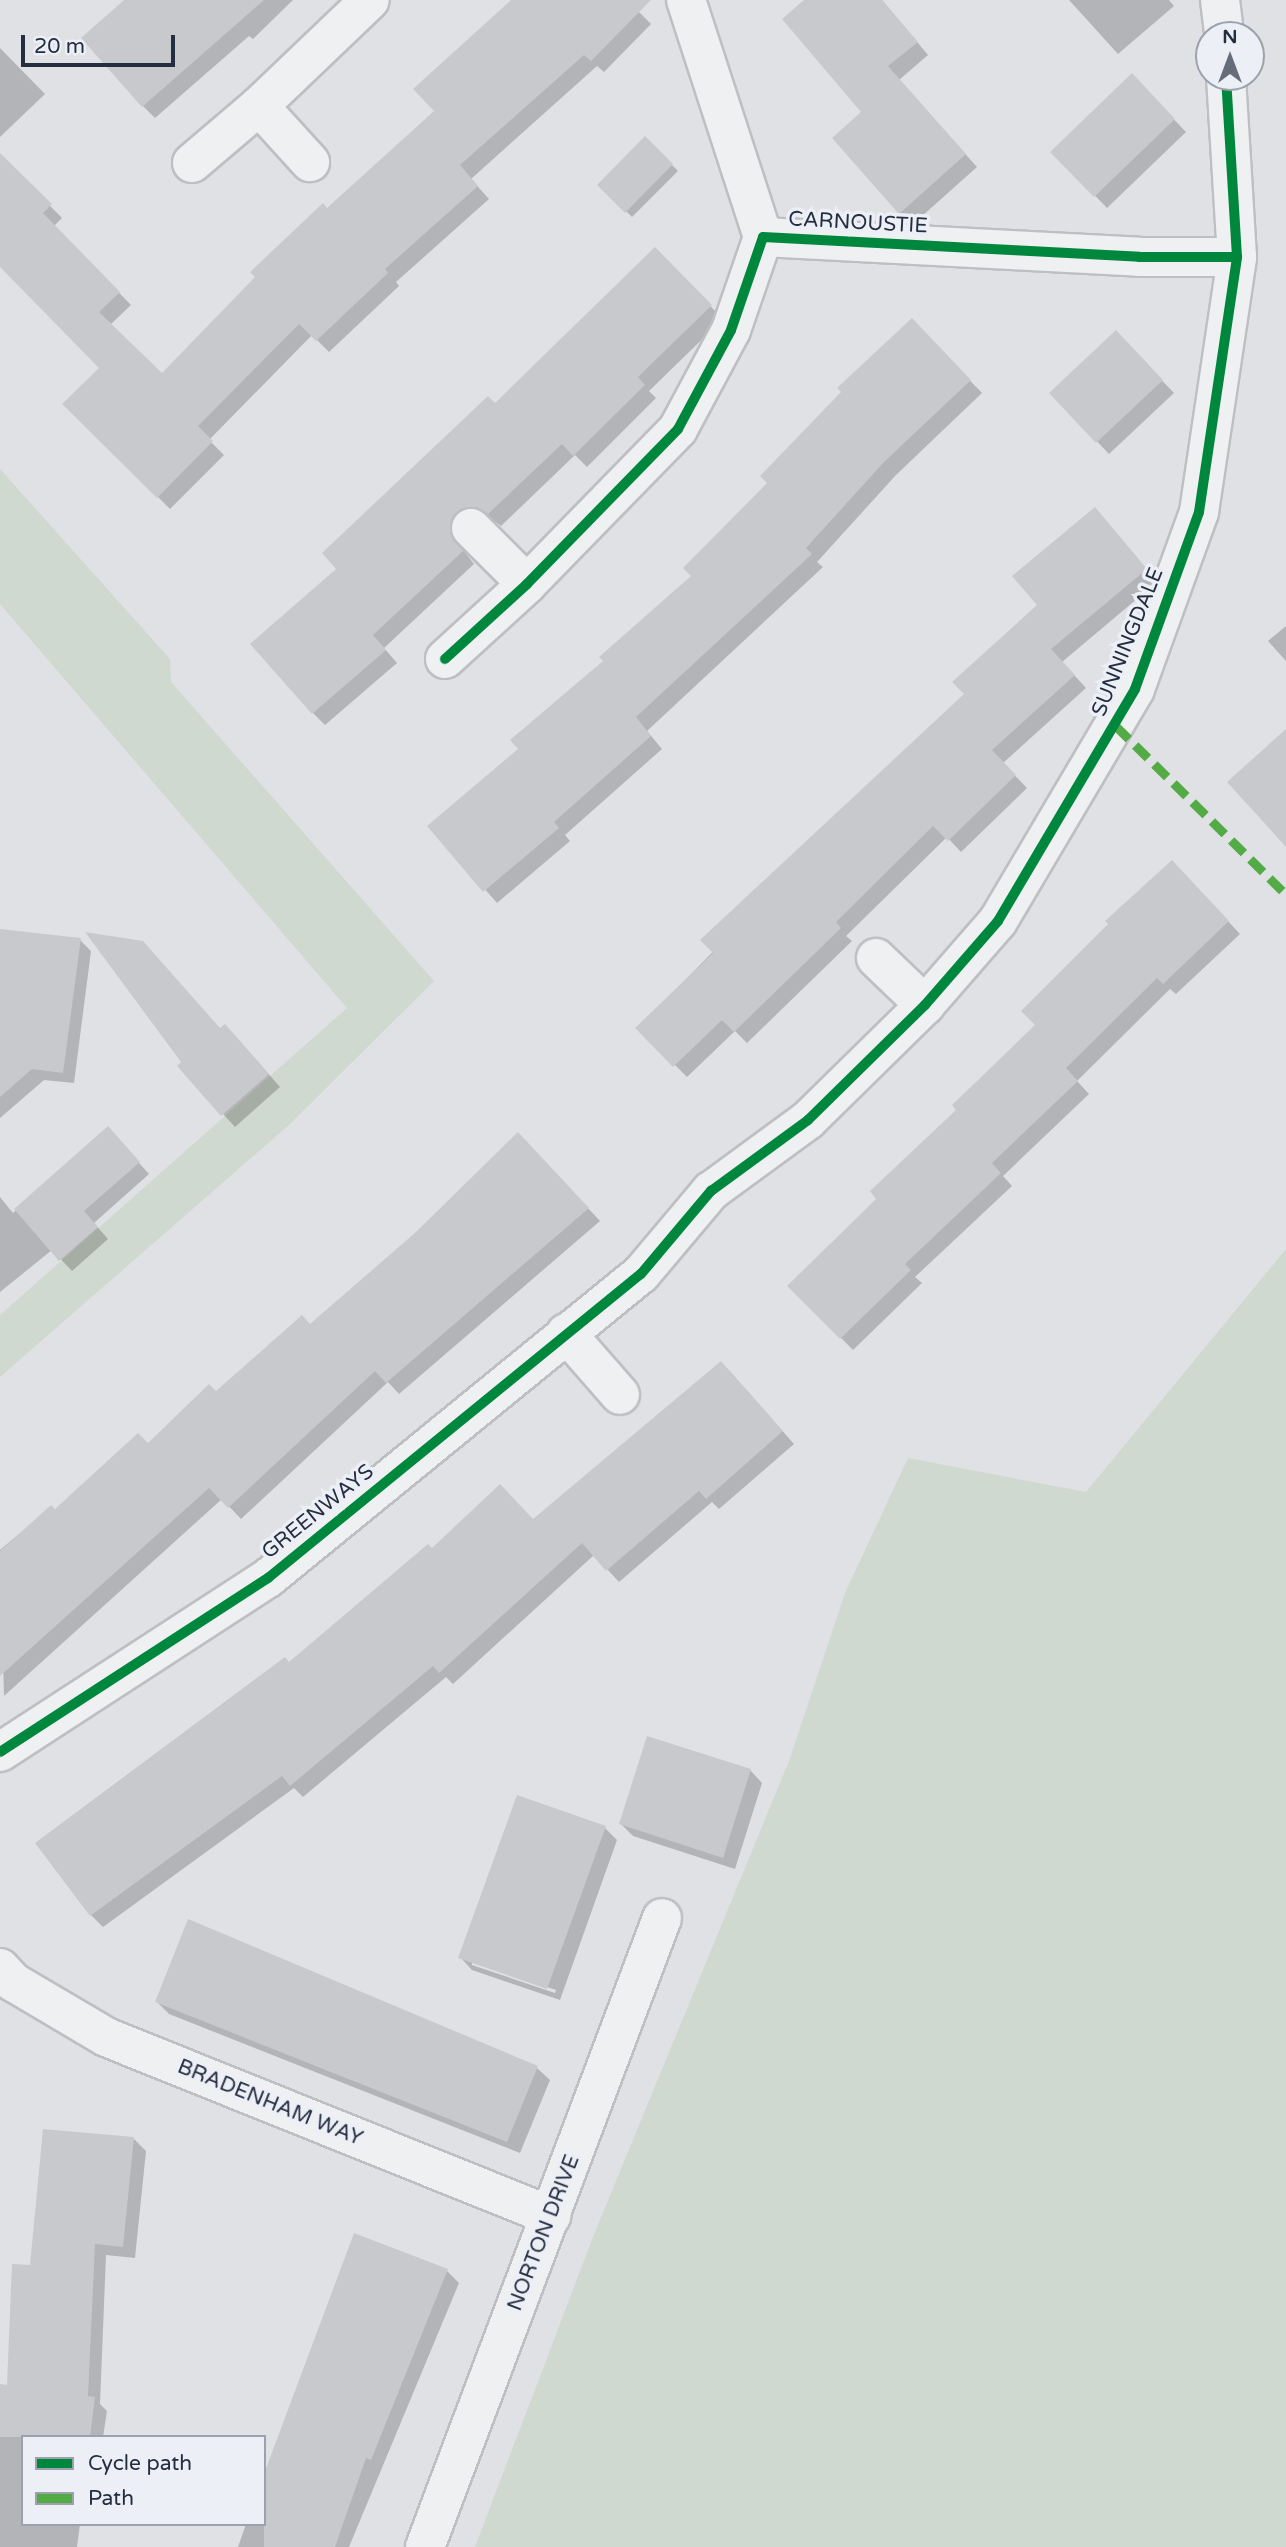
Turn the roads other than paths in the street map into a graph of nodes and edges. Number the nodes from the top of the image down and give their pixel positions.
1 (370, 0) edge
2 (686, 0) edge
3 (1220, 0) edge
4 (1222, 21) edge
5 (1227, 91) edge
6 (259, 106) junction
7 (310, 162) dead end
8 (192, 163) dead end
9 (763, 237) junction
10 (1237, 257) junction
11 (471, 528) dead end
12 (527, 584) junction
13 (445, 659) dead end
14 (876, 958) dead end
15 (925, 1005) junction
16 (641, 1273) joint
17 (565, 1334) junction
18 (620, 1395) dead end
19 (0, 1752) edge
20 (662, 1918) dead end
21 (4, 1981) edge
22 (551, 2216) junction
23 (425, 2547) edge

1 - 6 street
2 - 9 street, CARNOUSTIE
3 - 4 street
5 - 10 street, SUNNINGDALE
6 - 7 street
6 - 8 street
9 - 10 street, CARNOUSTIE
9 - 12 street, CARNOUSTIE
10 - 15 street, SUNNINGDALE
11 - 12 street
12 - 13 street, CARNOUSTIE
14 - 15 street
15 - 16 street, SUNNINGDALE
16 - 17 street, GREENWAYS
17 - 18 street
17 - 19 street, GREENWAYS
20 - 22 street, NORTON DRIVE
21 - 22 street, BRADENHAM WAY
22 - 23 street, NORTON DRIVE

